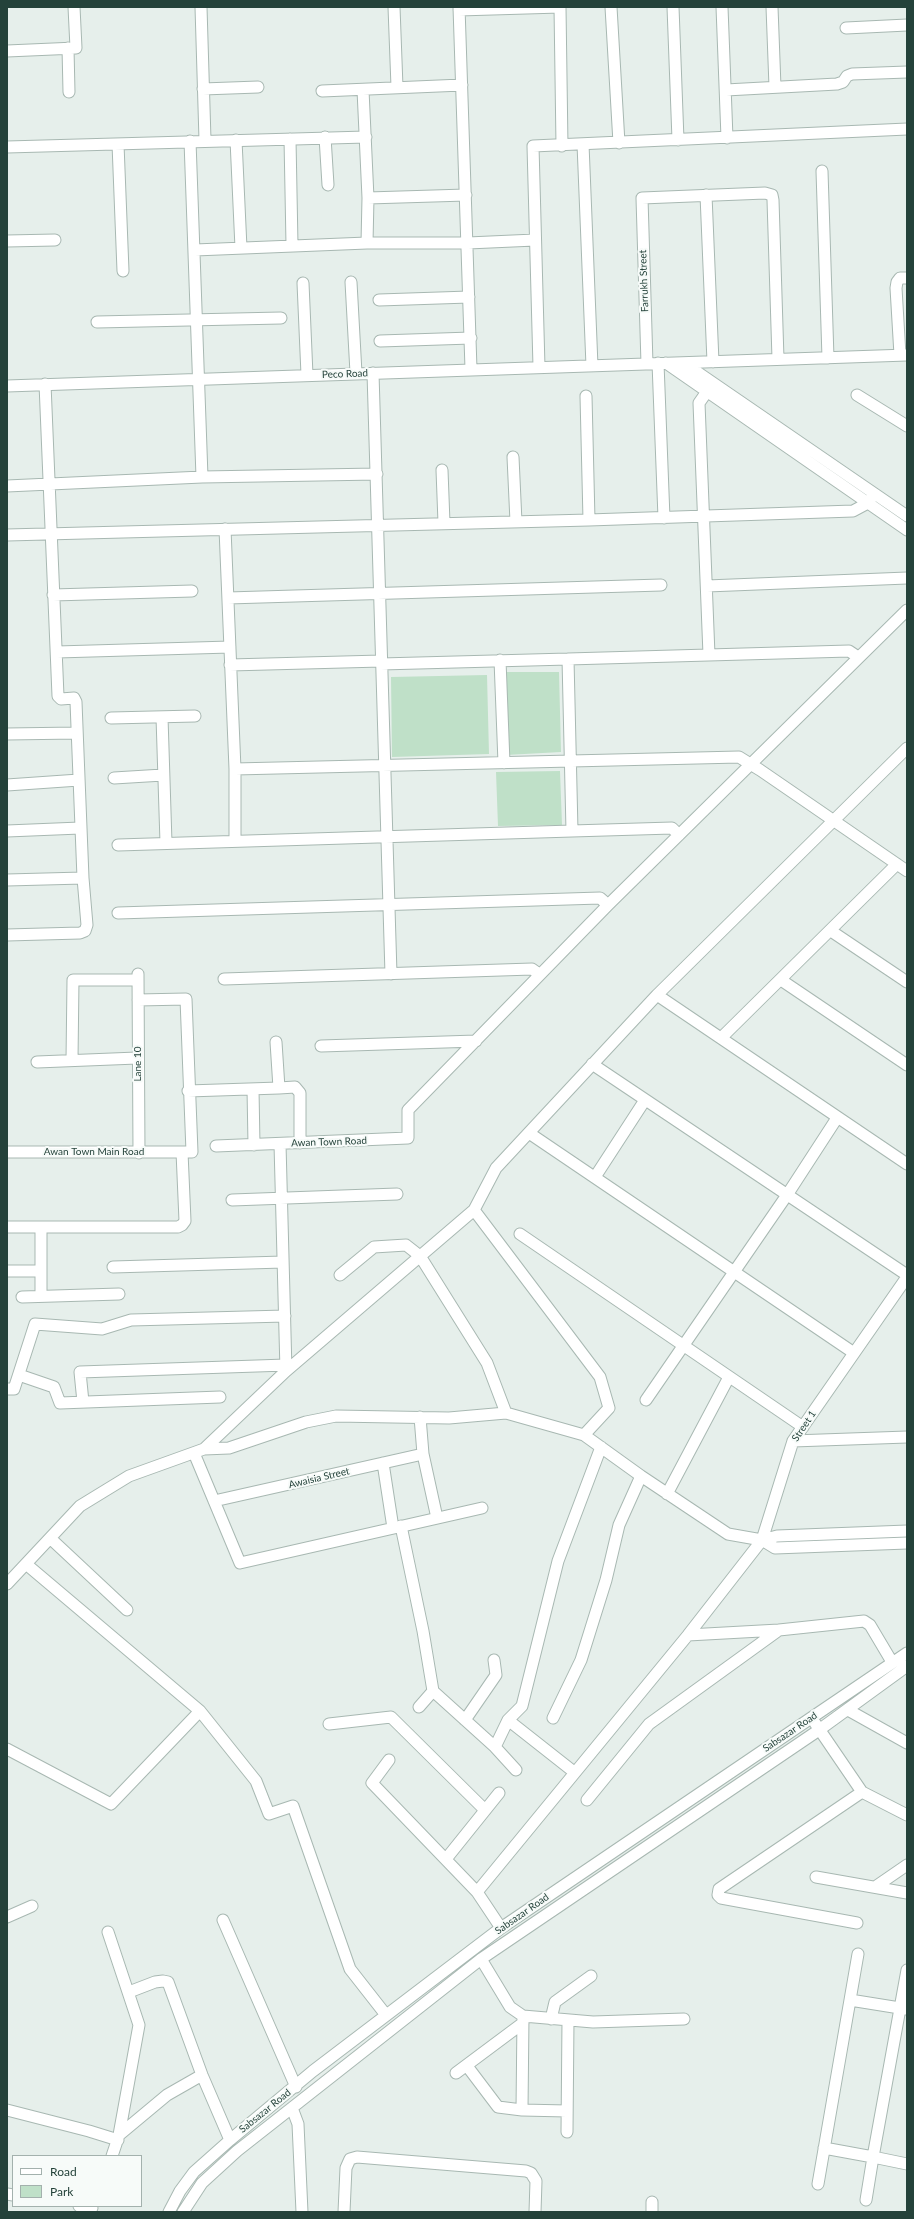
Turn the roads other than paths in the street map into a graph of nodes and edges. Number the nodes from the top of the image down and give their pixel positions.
1 (74, 7) edge
2 (201, 7) edge
3 (394, 7) edge
4 (560, 7) edge
5 (611, 7) edge
6 (674, 7) edge
7 (722, 7) edge
8 (772, 7) edge
9 (459, 9) edge
10 (907, 25) edge
11 (846, 28) dead end
12 (68, 48) junction
13 (7, 51) edge
14 (907, 72) edge
15 (462, 85) junction
16 (258, 87) dead end
17 (397, 87) junction
18 (775, 87) junction
19 (203, 89) junction
20 (363, 90) junction
21 (726, 90) junction
22 (322, 91) dead end
23 (70, 92) dead end
24 (907, 129) edge
25 (325, 137) junction
26 (366, 137) junction
27 (727, 138) junction
28 (290, 139) junction
29 (205, 140) junction
30 (236, 140) junction
31 (678, 140) junction
32 (190, 141) junction
33 (619, 143) junction
34 (118, 144) junction
35 (584, 144) junction
36 (562, 146) junction
37 (7, 147) edge
38 (822, 171) dead end
39 (328, 186) dead end
40 (466, 195) junction
41 (706, 195) junction
42 (368, 198) junction
43 (7, 234) edge
44 (55, 240) dead end
45 (535, 240) junction
46 (7, 241) edge
47 (367, 243) junction
48 (468, 243) junction
49 (292, 245) junction
50 (241, 248) junction
51 (195, 250) junction
52 (123, 272) dead end
53 (907, 278) edge
54 (351, 282) dead end
55 (303, 283) dead end
56 (470, 297) junction
57 (379, 300) dead end
58 (281, 318) dead end
59 (196, 320) junction
60 (97, 322) dead end
61 (471, 338) junction
62 (380, 341) dead end
63 (904, 355) edge
64 (828, 358) junction
65 (778, 359) junction
66 (684, 362) junction
67 (713, 362) junction
68 (657, 363) junction
69 (592, 366) junction
70 (539, 367) junction
71 (471, 370) junction
72 (356, 373) junction
73 (373, 373) junction
74 (307, 375) junction
75 (198, 380) junction
76 (713, 383) junction
77 (45, 384) junction
78 (7, 386) edge
79 (707, 392) junction
80 (857, 395) dead end
81 (586, 396) dead end
82 (907, 426) edge
83 (514, 457) dead end
84 (442, 470) dead end
85 (377, 474) junction
86 (202, 477) junction
87 (48, 485) junction
88 (7, 486) edge
89 (871, 498) junction
90 (907, 516) edge
91 (704, 517) junction
92 (664, 518) junction
93 (589, 520) junction
94 (516, 522) junction
95 (444, 523) junction
96 (376, 526) junction
97 (225, 529) junction
98 (907, 530) edge
99 (50, 534) junction
100 (7, 536) edge
101 (907, 578) edge
102 (661, 586) dead end
103 (707, 586) junction
104 (192, 591) dead end
105 (54, 595) junction
106 (380, 595) junction
107 (228, 598) junction
108 (907, 610) edge
109 (230, 647) junction
110 (56, 652) junction
111 (709, 655) junction
112 (858, 658) junction
113 (568, 659) junction
114 (500, 660) junction
115 (381, 663) junction
116 (230, 665) junction
117 (195, 716) dead end
118 (162, 717) junction
119 (111, 718) dead end
120 (77, 733) junction
121 (7, 734) edge
122 (905, 754) edge
123 (570, 761) junction
124 (504, 763) junction
125 (751, 764) junction
126 (385, 765) junction
127 (235, 769) junction
128 (163, 776) junction
129 (114, 778) dead end
130 (78, 780) junction
131 (7, 785) edge
132 (833, 819) junction
133 (80, 828) junction
134 (7, 831) edge
135 (572, 831) junction
136 (679, 835) junction
137 (386, 836) junction
138 (235, 840) junction
139 (166, 843) junction
140 (118, 845) dead end
141 (897, 864) junction
142 (907, 872) edge
143 (83, 878) junction
144 (7, 880) edge
145 (388, 904) junction
146 (608, 905) junction
147 (118, 913) dead end
148 (831, 931) junction
149 (7, 935) edge
150 (391, 974) junction
151 (539, 974) junction
152 (224, 979) dead end
153 (781, 980) junction
154 (907, 982) edge
155 (657, 995) junction
156 (138, 1000) junction
157 (721, 1038) junction
158 (476, 1041) junction
159 (276, 1042) dead end
160 (321, 1046) dead end
161 (137, 1058) junction
162 (72, 1060) junction
163 (37, 1062) dead end
164 (592, 1064) junction
165 (907, 1065) edge
166 (279, 1088) junction
167 (253, 1089) junction
168 (188, 1091) junction
169 (645, 1100) junction
170 (837, 1118) junction
171 (529, 1133) junction
172 (300, 1143) junction
173 (280, 1144) junction
174 (254, 1145) junction
175 (216, 1146) dead end
176 (7, 1152) edge
177 (139, 1152) junction
178 (182, 1152) junction
179 (907, 1164) edge
180 (595, 1177) junction
181 (397, 1194) dead end
182 (788, 1195) junction
183 (282, 1198) junction
184 (232, 1200) dead end
185 (474, 1210) junction
186 (7, 1227) edge
187 (41, 1227) junction
188 (520, 1234) dead end
189 (420, 1256) junction
190 (283, 1262) junction
191 (114, 1267) dead end
192 (7, 1271) edge
193 (41, 1271) junction
194 (735, 1271) junction
195 (340, 1275) dead end
196 (907, 1276) edge
197 (119, 1294) dead end
198 (41, 1296) junction
199 (22, 1297) dead end
200 (285, 1316) junction
201 (683, 1346) junction
202 (854, 1353) junction
203 (286, 1368) junction
204 (19, 1375) junction
205 (729, 1377) junction
206 (7, 1389) edge
207 (220, 1397) dead end
208 (646, 1400) dead end
209 (83, 1402) junction
210 (506, 1413) junction
211 (420, 1417) junction
212 (803, 1427) junction
213 (584, 1435) junction
214 (907, 1437) edge
215 (793, 1441) junction
216 (601, 1447) junction
217 (199, 1451) junction
218 (423, 1454) junction
219 (382, 1464) junction
220 (641, 1476) junction
221 (667, 1494) junction
222 (214, 1501) junction
223 (482, 1508) dead end
224 (437, 1518) junction
225 (397, 1527) junction
226 (907, 1531) edge
227 (50, 1538) junction
228 (762, 1540) junction
229 (907, 1543) edge
230 (26, 1564) junction
231 (9, 1579) edge
232 (127, 1610) dead end
233 (779, 1630) junction
234 (688, 1635) junction
235 (907, 1653) edge
236 (494, 1660) dead end
237 (892, 1662) junction
238 (907, 1666) edge
239 (902, 1676) edge
240 (433, 1691) junction
241 (419, 1707) dead end
242 (848, 1710) junction
243 (200, 1711) junction
244 (811, 1717) junction
245 (552, 1718) dead end
246 (465, 1720) junction
247 (508, 1720) junction
248 (329, 1724) dead end
249 (820, 1730) junction
250 (907, 1743) edge
251 (495, 1746) junction
252 (7, 1749) edge
253 (763, 1750) junction
254 (389, 1760) dead end
255 (772, 1762) junction
256 (516, 1770) dead end
257 (574, 1772) junction
258 (862, 1792) junction
259 (499, 1793) dead end
260 (588, 1800) dead end
261 (485, 1810) junction
262 (907, 1815) edge
263 (446, 1859) junction
264 (907, 1865) edge
265 (816, 1877) dead end
266 (875, 1887) junction
267 (478, 1892) junction
268 (907, 1893) edge
269 (32, 1906) dead end
270 (7, 1917) edge
271 (223, 1920) dead end
272 (857, 1923) dead end
273 (501, 1928) junction
274 (108, 1932) dead end
275 (858, 1954) dead end
276 (481, 1959) junction
277 (907, 1970) edge
278 (592, 1976) dead end
279 (129, 1992) junction
280 (850, 2000) junction
281 (904, 2008) edge
282 (386, 2015) junction
283 (551, 2018) junction
284 (684, 2019) dead end
285 (523, 2020) junction
286 (568, 2020) junction
287 (466, 2066) junction
288 (456, 2073) dead end
289 (202, 2075) junction
290 (296, 2087) junction
291 (292, 2108) junction
292 (7, 2110) edge
293 (522, 2110) junction
294 (567, 2111) junction
295 (567, 2132) dead end
296 (118, 2138) junction
297 (230, 2140) junction
298 (824, 2148) junction
299 (112, 2155) edge
300 (873, 2157) junction
301 (907, 2164) edge
302 (818, 2184) dead end
303 (866, 2200) dead end
304 (169, 2212) edge
305 (183, 2212) edge
306 (302, 2212) edge
307 (344, 2212) edge
308 (535, 2212) edge

1 - 12 street
2 - 19 street
3 - 17 street
4 - 9 street
4 - 36 street
5 - 33 street
6 - 31 street
7 - 21 street
8 - 18 street
9 - 15 street
10 - 11 street
12 - 13 street
12 - 23 street
14 - 18 street
15 - 17 street
15 - 40 street
16 - 19 street
17 - 20 street
18 - 21 street
19 - 29 street
20 - 22 street
20 - 26 street
21 - 27 street
24 - 27 street
25 - 26 street
25 - 28 street
25 - 39 street
26 - 42 street
27 - 31 street
28 - 30 street
28 - 49 street
29 - 30 street
29 - 32 street
30 - 50 street
31 - 33 street
32 - 34 street
32 - 51 street
33 - 35 street
34 - 37 street
34 - 52 street
35 - 36 street
35 - 69 street
36 - 45 street
38 - 64 street
40 - 42 street
40 - 48 street
41 - 65 street
41 - 67 street
41 - 68 street, Farrukh Street
42 - 47 street
43 - 46 street
44 - 46 street
45 - 48 street
45 - 70 street
47 - 48 street
47 - 49 street
48 - 56 street
49 - 50 street
50 - 51 street
51 - 59 street
53 - 63 street
54 - 72 street
55 - 74 street
56 - 57 street
56 - 61 street
58 - 59 street
59 - 60 street
59 - 75 street
61 - 62 street
61 - 71 street
63 - 64 street, Peco Road
64 - 65 street, Peco Road
65 - 67 street, Peco Road
66 - 67 street, Peco Road
66 - 68 street, Peco Road
66 - 76 street
68 - 69 street, Peco Road
68 - 79 street
68 - 92 street, Farrukh Street
69 - 70 street, Peco Road
70 - 71 street, Peco Road
71 - 73 street, Peco Road
72 - 73 street, Peco Road
72 - 74 street, Peco Road
73 - 85 street
74 - 75 street, Peco Road
75 - 77 street, Peco Road
75 - 86 street
76 - 79 street
76 - 89 street
77 - 78 street, Peco Road
77 - 87 street
79 - 89 street
79 - 91 street
80 - 82 street
81 - 93 street
83 - 94 street
84 - 95 street
85 - 86 street
85 - 96 street
86 - 87 street
87 - 88 street
87 - 99 street
89 - 90 street
89 - 91 street
89 - 98 street
91 - 92 street
91 - 103 street
92 - 93 street
93 - 94 street
94 - 95 street
95 - 96 street
96 - 97 street
96 - 106 street
97 - 99 street
97 - 107 street
99 - 100 street
99 - 105 street
101 - 103 street
102 - 106 street
103 - 111 street
104 - 105 street
105 - 110 street
106 - 107 street
106 - 115 street
107 - 109 street
108 - 112 street
109 - 110 street
109 - 116 street
110 - 120 street
111 - 112 street
111 - 113 street
112 - 125 street
113 - 114 street
113 - 123 street
114 - 115 street
114 - 124 street
115 - 116 street
115 - 126 street
116 - 127 street
117 - 118 street
118 - 119 street
118 - 128 street
120 - 121 street
120 - 130 street
122 - 132 street
123 - 124 street
123 - 125 street
123 - 135 street
124 - 126 street
125 - 132 street
125 - 136 street
126 - 127 street
126 - 137 street
127 - 138 street
128 - 129 street
128 - 139 street
130 - 131 street
130 - 133 street
132 - 141 street
132 - 155 street
133 - 134 street
133 - 143 street
135 - 136 street
135 - 137 street
136 - 146 street
137 - 138 street
137 - 145 street
138 - 139 street
139 - 140 street
141 - 142 street
141 - 148 street
143 - 144 street
143 - 149 street
145 - 146 street
145 - 147 street
145 - 150 street
146 - 151 street
148 - 153 street
148 - 154 street
150 - 151 street
150 - 152 street
151 - 158 street
153 - 157 street
153 - 165 street
155 - 157 street
155 - 164 street
156 - 161 street, Lane 10
156 - 162 street, Lane 10
156 - 168 street
157 - 170 street
158 - 160 street
158 - 172 street, Awan Town Road
159 - 166 street
161 - 162 street
161 - 177 street, Lane 10
162 - 163 street
164 - 169 street
164 - 171 street
166 - 167 street
166 - 172 street
167 - 168 street
167 - 174 street
168 - 178 street
169 - 180 street
169 - 182 street
170 - 179 street
170 - 182 street
171 - 180 street
171 - 185 street
172 - 173 street, Awan Town Road
173 - 174 street, Awan Town Road
173 - 183 street
174 - 175 street, Awan Town Road
176 - 177 street, Awan Town Main Road
177 - 178 street, Awan Town Main Road
178 - 187 street
180 - 194 street
181 - 183 street
182 - 194 street
182 - 196 street
183 - 184 street
183 - 190 street
185 - 189 street
185 - 213 street
186 - 187 street
187 - 193 street
188 - 201 street
189 - 195 street
189 - 203 street
189 - 210 street
190 - 191 street
190 - 200 street
192 - 193 street
193 - 198 street
194 - 201 street
194 - 202 street
196 - 202 street, Street 1
197 - 198 street
198 - 199 street
200 - 203 street
200 - 204 street
201 - 205 street
201 - 208 street
202 - 212 street, Street 1
203 - 209 street
203 - 217 street
204 - 206 street
204 - 209 street
205 - 212 street
205 - 221 street
207 - 209 street
210 - 211 street
210 - 213 street
211 - 217 street
211 - 218 street
212 - 215 street, Street 1
213 - 216 street
214 - 215 street
215 - 228 street, Street 1
216 - 220 street
216 - 247 street
217 - 222 street
217 - 227 street
218 - 219 street, Awaisia Street
218 - 224 street
219 - 222 street, Awaisia Street
219 - 225 street
220 - 221 street
220 - 245 street
221 - 228 street
222 - 225 street
223 - 224 street
224 - 225 street
225 - 240 street
226 - 228 street
227 - 230 street
227 - 232 street
228 - 229 street
228 - 234 street, Street 1
230 - 231 street
230 - 243 street
233 - 234 street
233 - 237 street
233 - 260 street
234 - 257 street, Street 1
235 - 237 street, Sabsazar Road
236 - 246 street
237 - 244 street, Sabsazar Road
238 - 239 street
239 - 242 street
240 - 241 street
240 - 246 street
242 - 249 street
242 - 250 street
243 - 252 street
243 - 282 street
244 - 249 street
244 - 253 street, Sabsazar Road
246 - 251 street
247 - 251 street
247 - 257 street
248 - 261 street
249 - 255 street
249 - 258 street
251 - 256 street
253 - 255 street
253 - 273 street, Sabsazar Road
254 - 263 street
255 - 276 street
257 - 267 street, Street 1
258 - 262 street
258 - 272 street
259 - 261 street
261 - 263 street
263 - 267 street
264 - 266 street
265 - 266 street
266 - 268 street
267 - 273 street
269 - 270 street
271 - 290 street
273 - 282 street, Sabsazar Road
274 - 279 street
275 - 280 street
276 - 285 street
276 - 291 street
277 - 281 street
278 - 283 street
279 - 289 street
279 - 296 street
280 - 281 street
280 - 298 street
281 - 300 street
282 - 290 street, Sabsazar Road
283 - 285 street
283 - 286 street
284 - 286 street
285 - 287 street
285 - 293 street
286 - 294 street
287 - 288 street
287 - 293 street
289 - 296 street
289 - 297 street
290 - 297 street, Sabsazar Road
291 - 305 street
291 - 306 street
292 - 296 street
293 - 294 street
294 - 295 street
296 - 299 street
297 - 304 street, Sabsazar Road
298 - 300 street
298 - 302 street
300 - 301 street
300 - 303 street
307 - 308 street

